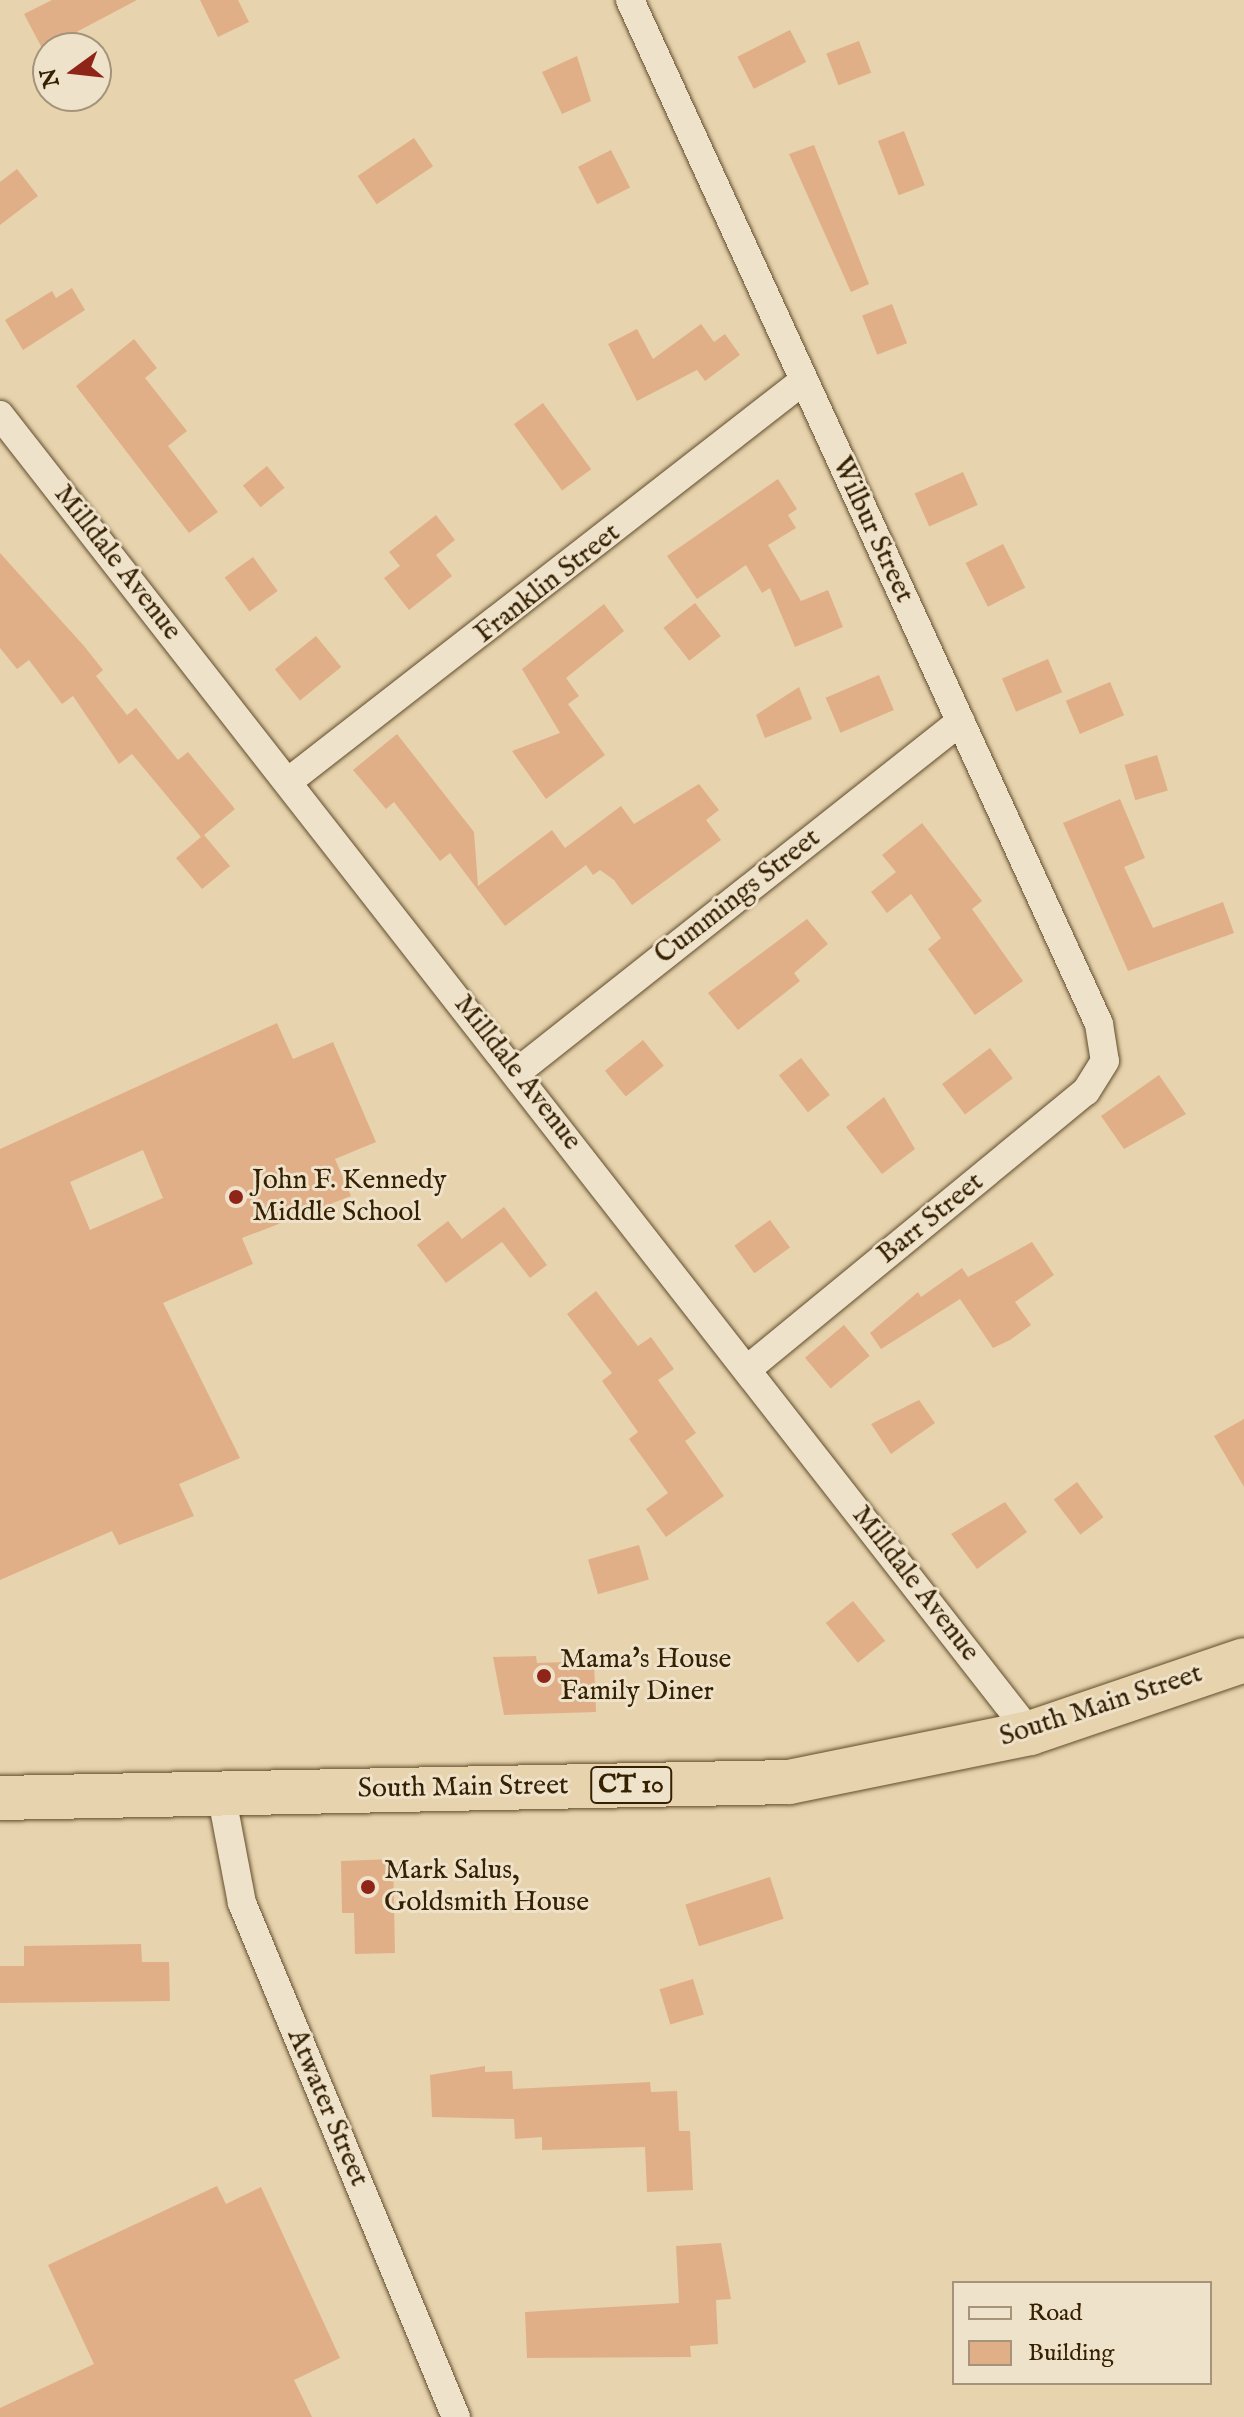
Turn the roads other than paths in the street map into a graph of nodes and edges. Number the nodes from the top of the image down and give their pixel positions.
1 (630, 0) edge
2 (803, 381) junction
3 (0, 415) edge
4 (961, 721) junction
5 (289, 781) junction
6 (1105, 1061) joint
7 (516, 1073) junction
8 (748, 1369) junction
9 (1244, 1660) edge
10 (1030, 1733) junction
11 (221, 1793) junction
12 (0, 1798) edge
13 (456, 2417) edge

1 - 2 street, Wilbur Street
2 - 4 street, Wilbur Street
2 - 5 street, Franklin Street
3 - 5 street, Milldale Avenue
4 - 6 street, Wilbur Street
4 - 7 street, Cummings Street
5 - 7 street, Milldale Avenue
6 - 8 street, Barr Street
7 - 8 street, Milldale Avenue
8 - 10 street, Milldale Avenue
9 - 10 highway, South Main Street / CT 10
10 - 11 highway, South Main Street / CT 10
11 - 12 highway, South Main Street / CT 10
11 - 13 street, Atwater Street

